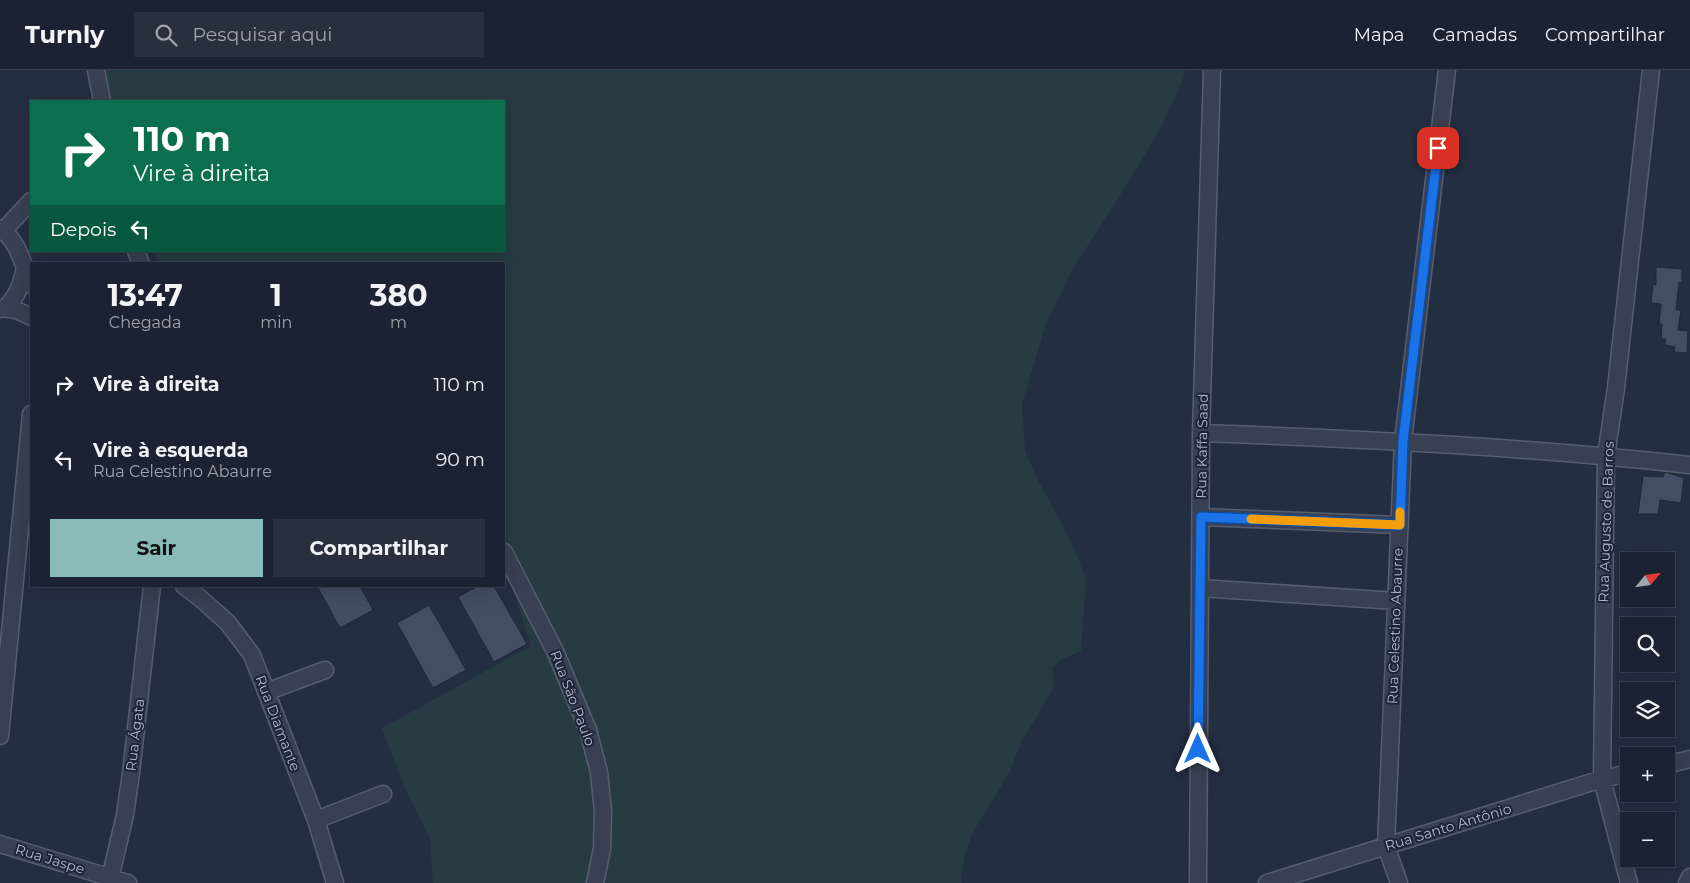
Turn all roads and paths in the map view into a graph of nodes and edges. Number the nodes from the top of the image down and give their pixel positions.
1 (96, 70) edge
2 (1212, 70) edge
3 (1447, 70) edge
4 (1651, 70) edge
5 (102, 100) edge
6 (30, 202) edge
7 (2, 230) edge
8 (25, 268) junction
9 (30, 282) edge
10 (2, 309) edge
11 (30, 316) edge
12 (30, 424) edge
13 (1201, 433) junction
14 (1403, 441) junction
15 (1606, 456) junction
16 (1690, 465) edge
17 (1201, 517) junction
18 (1400, 525) junction
19 (505, 554) edge
20 (152, 587) edge
21 (185, 587) edge
22 (1200, 588) junction
23 (1396, 601) junction
24 (325, 670) dead end
25 (266, 692) junction
26 (0, 736) edge
27 (1690, 759) edge
28 (1675, 763) edge
29 (1620, 775) edge
30 (1602, 780) junction
31 (383, 794) dead end
32 (316, 820) junction
33 (0, 844) edge
34 (1386, 846) junction
35 (1690, 877) edge
36 (110, 880) edge
37 (128, 883) edge
38 (335, 883) edge
39 (595, 883) edge
40 (1198, 883) edge
41 (1267, 883) edge
42 (1399, 883) edge
43 (1629, 883) edge
44 (1687, 883) edge

1 - 5 street
2 - 13 street, Rua Kaffa Saad
3 - 14 street, Rua Celestino Abaurre
4 - 15 street, Rua Augusto de Barros
6 - 7 street
7 - 8 street
8 - 9 street
8 - 10 street
10 - 11 street
12 - 26 street
13 - 14 street
13 - 17 street, Rua Kaffa Saad
14 - 15 street
14 - 18 street, Rua Celestino Abaurre
15 - 16 street
15 - 30 street, Rua Augusto de Barros
17 - 18 street
17 - 22 street, Rua Kaffa Saad
18 - 23 street, Rua Celestino Abaurre
19 - 39 street, Rua São Paulo
20 - 36 street, Rua Ágata
21 - 25 street, Rua Diamante
22 - 23 street
22 - 40 street, Rua Kaffa Saad
23 - 34 street, Rua Celestino Abaurre
24 - 25 street
25 - 32 street, Rua Diamante
27 - 28 street
29 - 30 street, Rua Santo Antônio
30 - 34 street, Rua Santo Antônio
30 - 43 street, Rua Augusto de Barros
31 - 32 street
32 - 38 street, Rua Diamante
33 - 36 street, Rua Jaspe
34 - 41 street, Rua Santo Antônio
34 - 42 street, Rua Celestino Abaurre
35 - 44 street
36 - 37 street, Rua Jaspe

